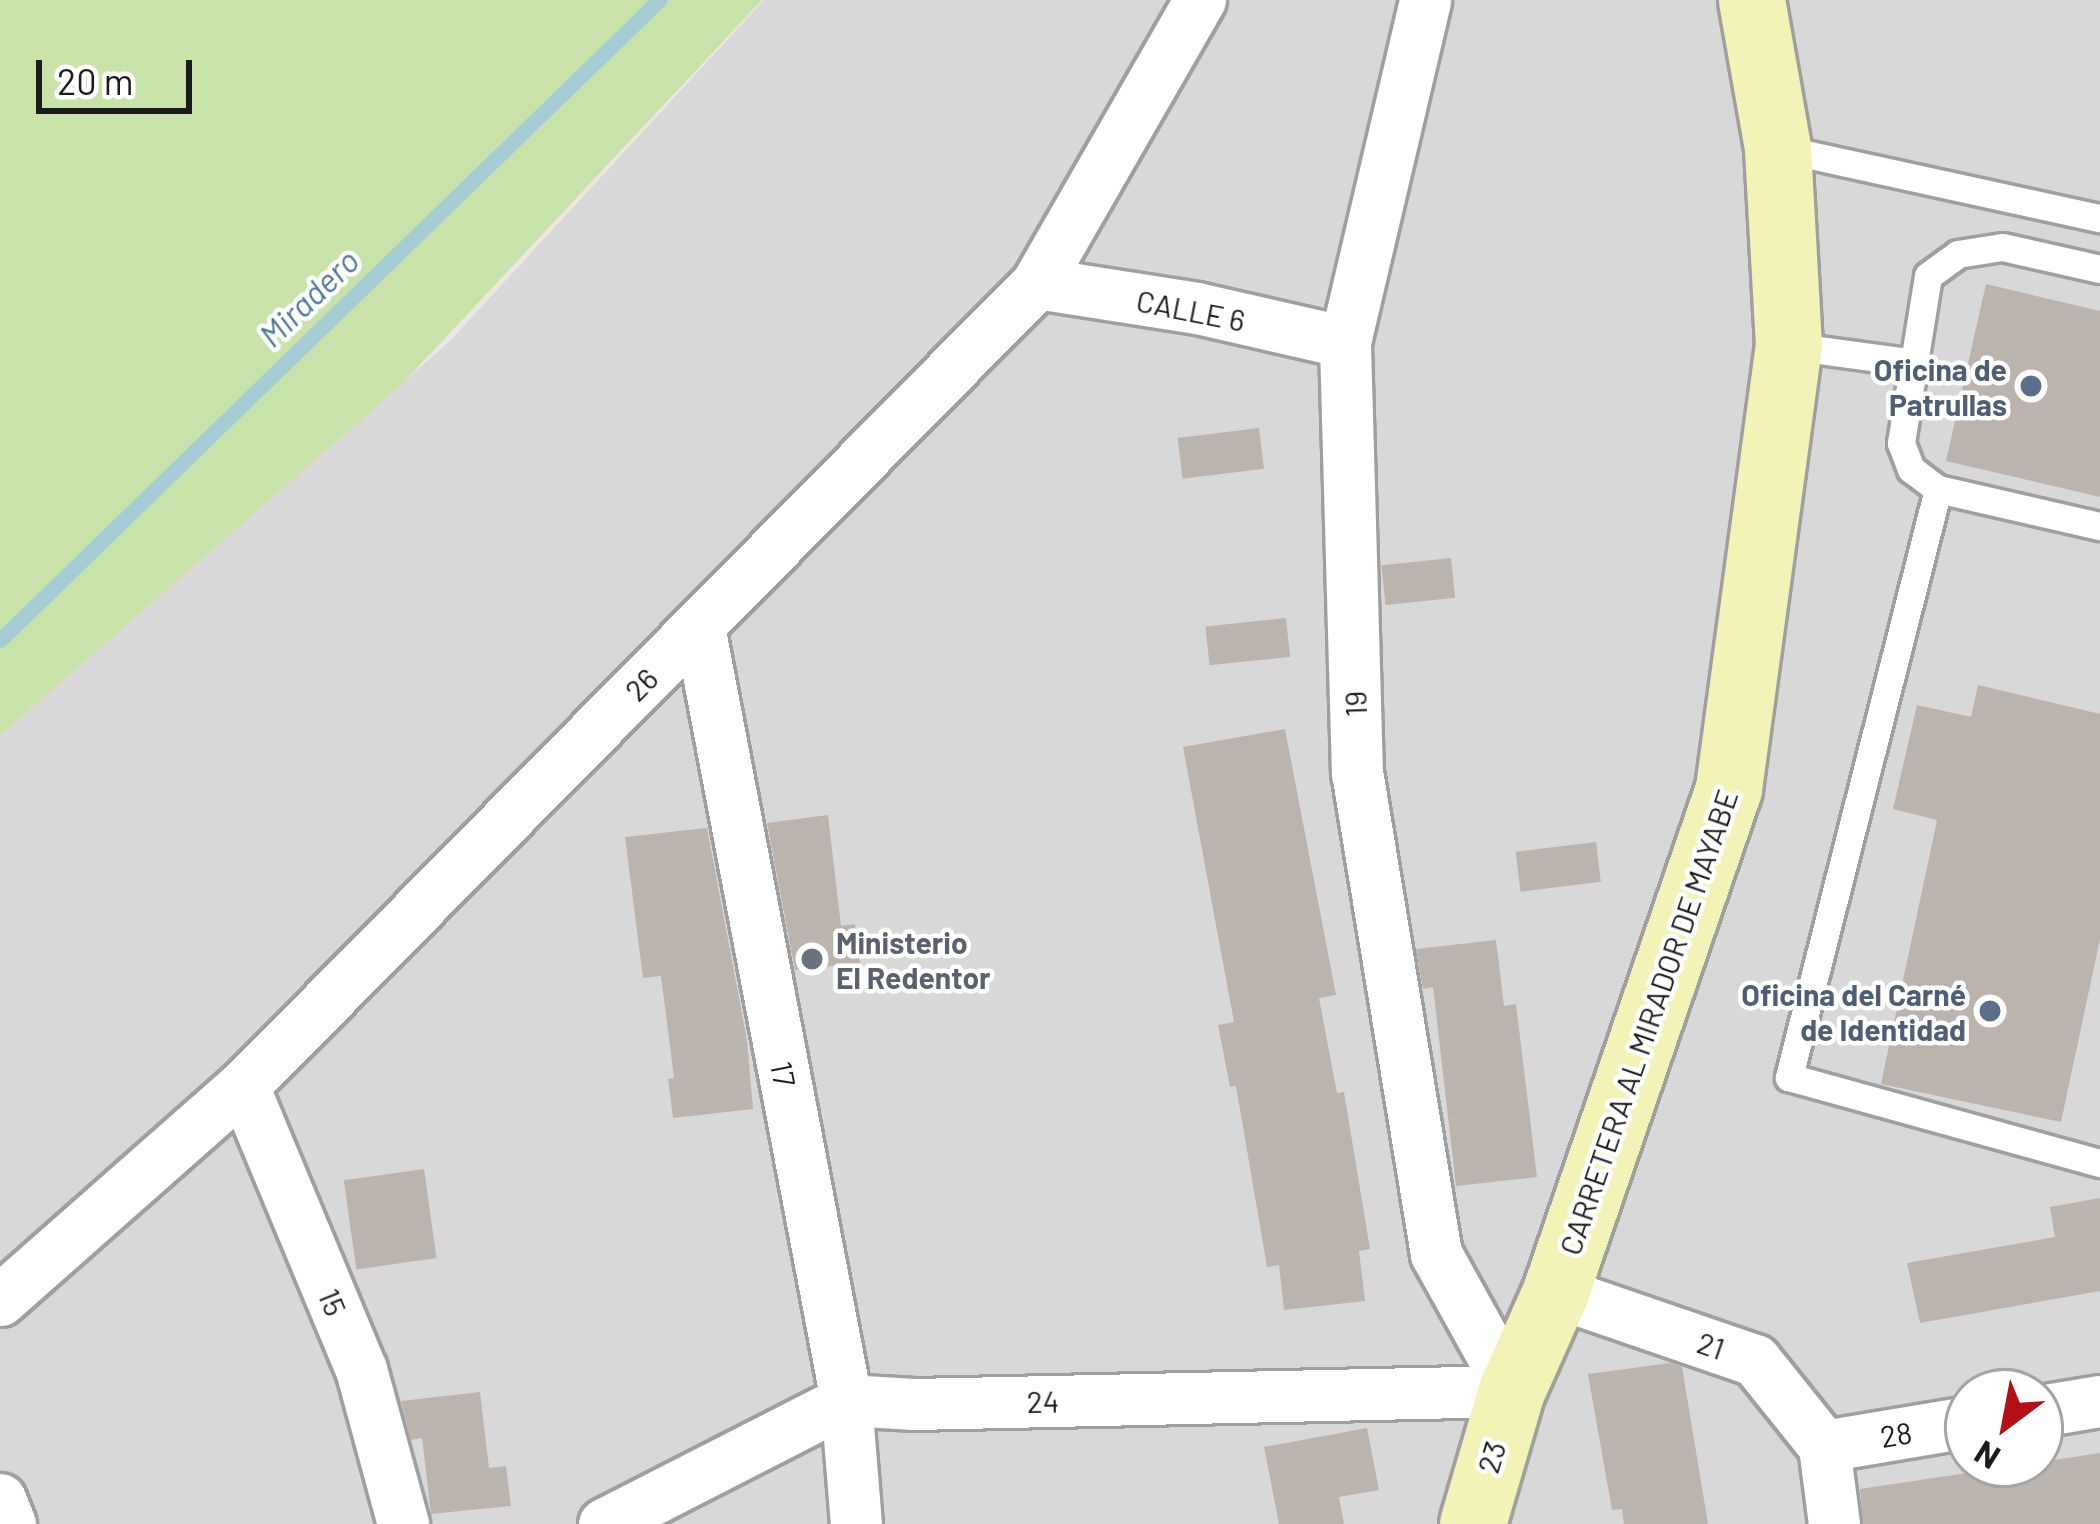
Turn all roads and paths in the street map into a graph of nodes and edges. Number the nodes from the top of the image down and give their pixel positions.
1 (1200, 0) edge
2 (1424, 0) edge
3 (1752, 0) edge
4 (1778, 148) junction
5 (2100, 218) edge
6 (2100, 268) edge
7 (1036, 283) junction
8 (1345, 342) junction
9 (1789, 346) junction
10 (1914, 363) junction
11 (1938, 489) junction
12 (2100, 526) edge
13 (699, 626) junction
14 (244, 1085) junction
15 (2100, 1163) edge
16 (1556, 1292) junction
17 (0, 1300) edge
18 (1512, 1391) junction
19 (846, 1400) junction
20 (2100, 1401) edge
21 (2064, 1407) edge
22 (1944, 1426) edge
23 (1825, 1446) junction
24 (0, 1499) edge
25 (10, 1524) edge
26 (403, 1524) edge
27 (604, 1524) edge
28 (856, 1524) edge
29 (1473, 1524) edge
30 (1834, 1524) edge

1 - 7 street, 26
2 - 8 street, 19
3 - 4 street, CARRETERA AL MIRADOR DE MAYABE
4 - 5 lane
4 - 9 street, CARRETERA AL MIRADOR DE MAYABE
6 - 10 lane
7 - 8 street, CALLE 6
7 - 13 street, 26
8 - 18 street, 19
9 - 10 lane
9 - 16 street, CARRETERA AL MIRADOR DE MAYABE
10 - 11 lane
11 - 12 lane
11 - 15 lane
13 - 14 street, 26
13 - 19 street, 17
14 - 17 street, 26
14 - 26 street, 15
16 - 18 street, CARRETERA AL MIRADOR DE MAYABE
16 - 23 street, 21
18 - 19 street, 24
18 - 29 street, 23
19 - 27 street
19 - 28 street, 17
20 - 21 street
22 - 23 street, 28
23 - 30 street
24 - 25 street

